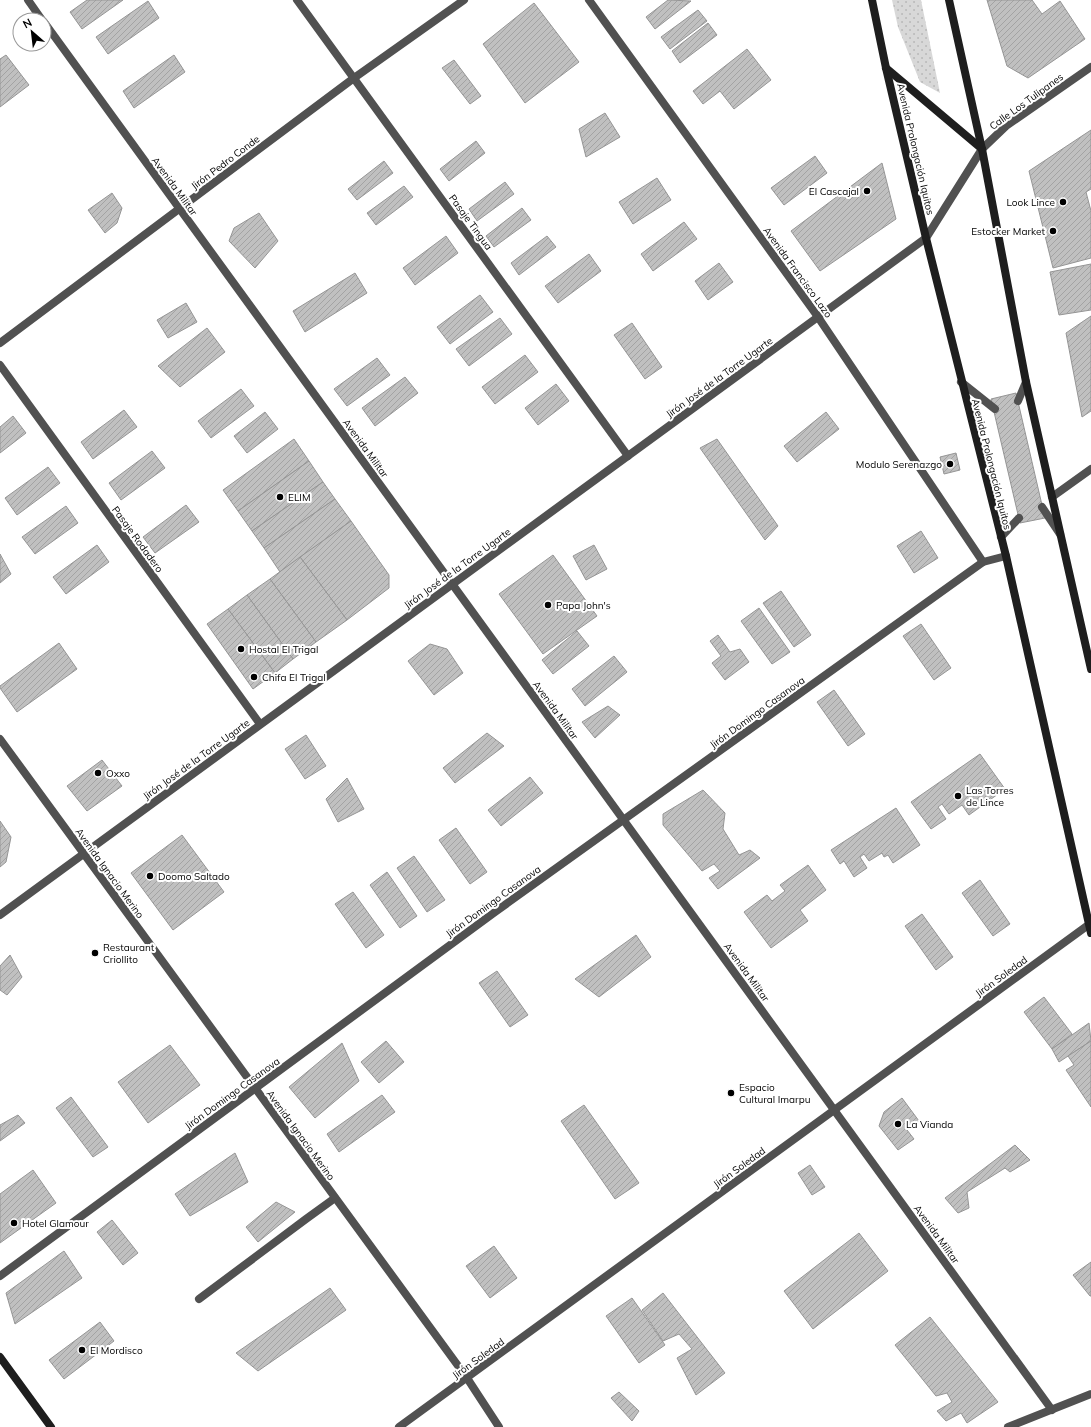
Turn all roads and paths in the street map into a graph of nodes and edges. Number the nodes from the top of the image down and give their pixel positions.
1 (28, 0) edge
2 (297, 0) edge
3 (464, 0) edge
4 (589, 0) edge
5 (872, 0) edge
6 (949, 0) edge
7 (37, 12) edge
8 (52, 33) edge
9 (1091, 67) edge
10 (886, 68) junction
11 (354, 78) junction
12 (982, 149) junction
13 (180, 209) junction
14 (926, 238) junction
15 (818, 317) junction
16 (0, 343) edge
17 (0, 365) edge
18 (961, 382) junction
19 (1026, 382) junction
20 (1018, 401) dead end
21 (995, 410) dead end
22 (628, 456) junction
23 (1091, 469) edge
24 (1052, 497) junction
25 (1042, 507) dead end
26 (1019, 518) dead end
27 (1060, 534) junction
28 (1001, 537) junction
29 (1006, 556) junction
30 (983, 562) junction
31 (452, 584) junction
32 (1091, 669) edge
33 (260, 724) junction
34 (0, 739) edge
35 (624, 820) junction
36 (84, 854) junction
37 (0, 915) edge
38 (1090, 923) edge
39 (1091, 933) edge
40 (255, 1088) junction
41 (834, 1110) junction
42 (335, 1198) junction
43 (0, 1276) edge
44 (199, 1299) dead end
45 (0, 1357) edge
46 (467, 1378) junction
47 (1091, 1394) edge
48 (1052, 1410) junction
49 (51, 1427) edge
50 (399, 1427) edge
51 (500, 1427) edge
52 (1008, 1427) edge

1 - 7 street, Avenida Militar
2 - 11 street, Pasaje Tingua
3 - 11 street, Jirón Pedro Conde
4 - 15 street, Avenida Francisco Lazo
5 - 10 main road, Avenida Prolongación Iquitos
6 - 12 main road
8 - 13 street, Avenida Militar
9 - 12 street, Calle Los Tulipanes
10 - 12 main road
10 - 14 main road, Avenida Prolongación Iquitos
11 - 13 street, Jirón Pedro Conde
11 - 22 street, Pasaje Tingua
12 - 14 street, Calle Los Tulipanes
12 - 19 main road
13 - 16 street, Jirón Pedro Conde
13 - 31 street, Avenida Militar
14 - 15 street, Jirón José de la Torre Ugarte
14 - 18 main road, Avenida Prolongación Iquitos
15 - 22 street, Jirón José de la Torre Ugarte
15 - 30 street, Avenida Francisco Lazo
17 - 33 street, Pasaje Rodadero
18 - 21 street
18 - 28 main road, Avenida Prolongación Iquitos
19 - 20 street
19 - 24 main road
22 - 31 street, Jirón José de la Torre Ugarte
23 - 24 street
24 - 27 main road
25 - 27 street
26 - 28 street
27 - 32 main road
28 - 29 main road, Avenida Prolongación Iquitos
29 - 30 street, Jirón Domingo Casanova
29 - 38 main road, Avenida Prolongación Iquitos
30 - 35 street, Jirón Domingo Casanova
31 - 33 street, Jirón José de la Torre Ugarte
31 - 35 street, Avenida Militar
33 - 36 street, Jirón José de la Torre Ugarte
34 - 36 street, Avenida Ignacio Merino
35 - 40 street, Jirón Domingo Casanova
35 - 41 street, Avenida Militar
36 - 37 street, Jirón José de la Torre Ugarte
36 - 40 street, Avenida Ignacio Merino
38 - 39 main road, Avenida Prolongación Iquitos
38 - 41 street, Jirón Soledad
40 - 42 street, Avenida Ignacio Merino
40 - 43 street, Jirón Domingo Casanova
41 - 46 street, Jirón Soledad
41 - 48 street, Avenida Militar
42 - 44 street
42 - 46 street, Avenida Ignacio Merino
45 - 49 main road
46 - 50 street, Jirón Soledad
46 - 51 street, Avenida Ignacio Merino
47 - 48 street
48 - 52 street

